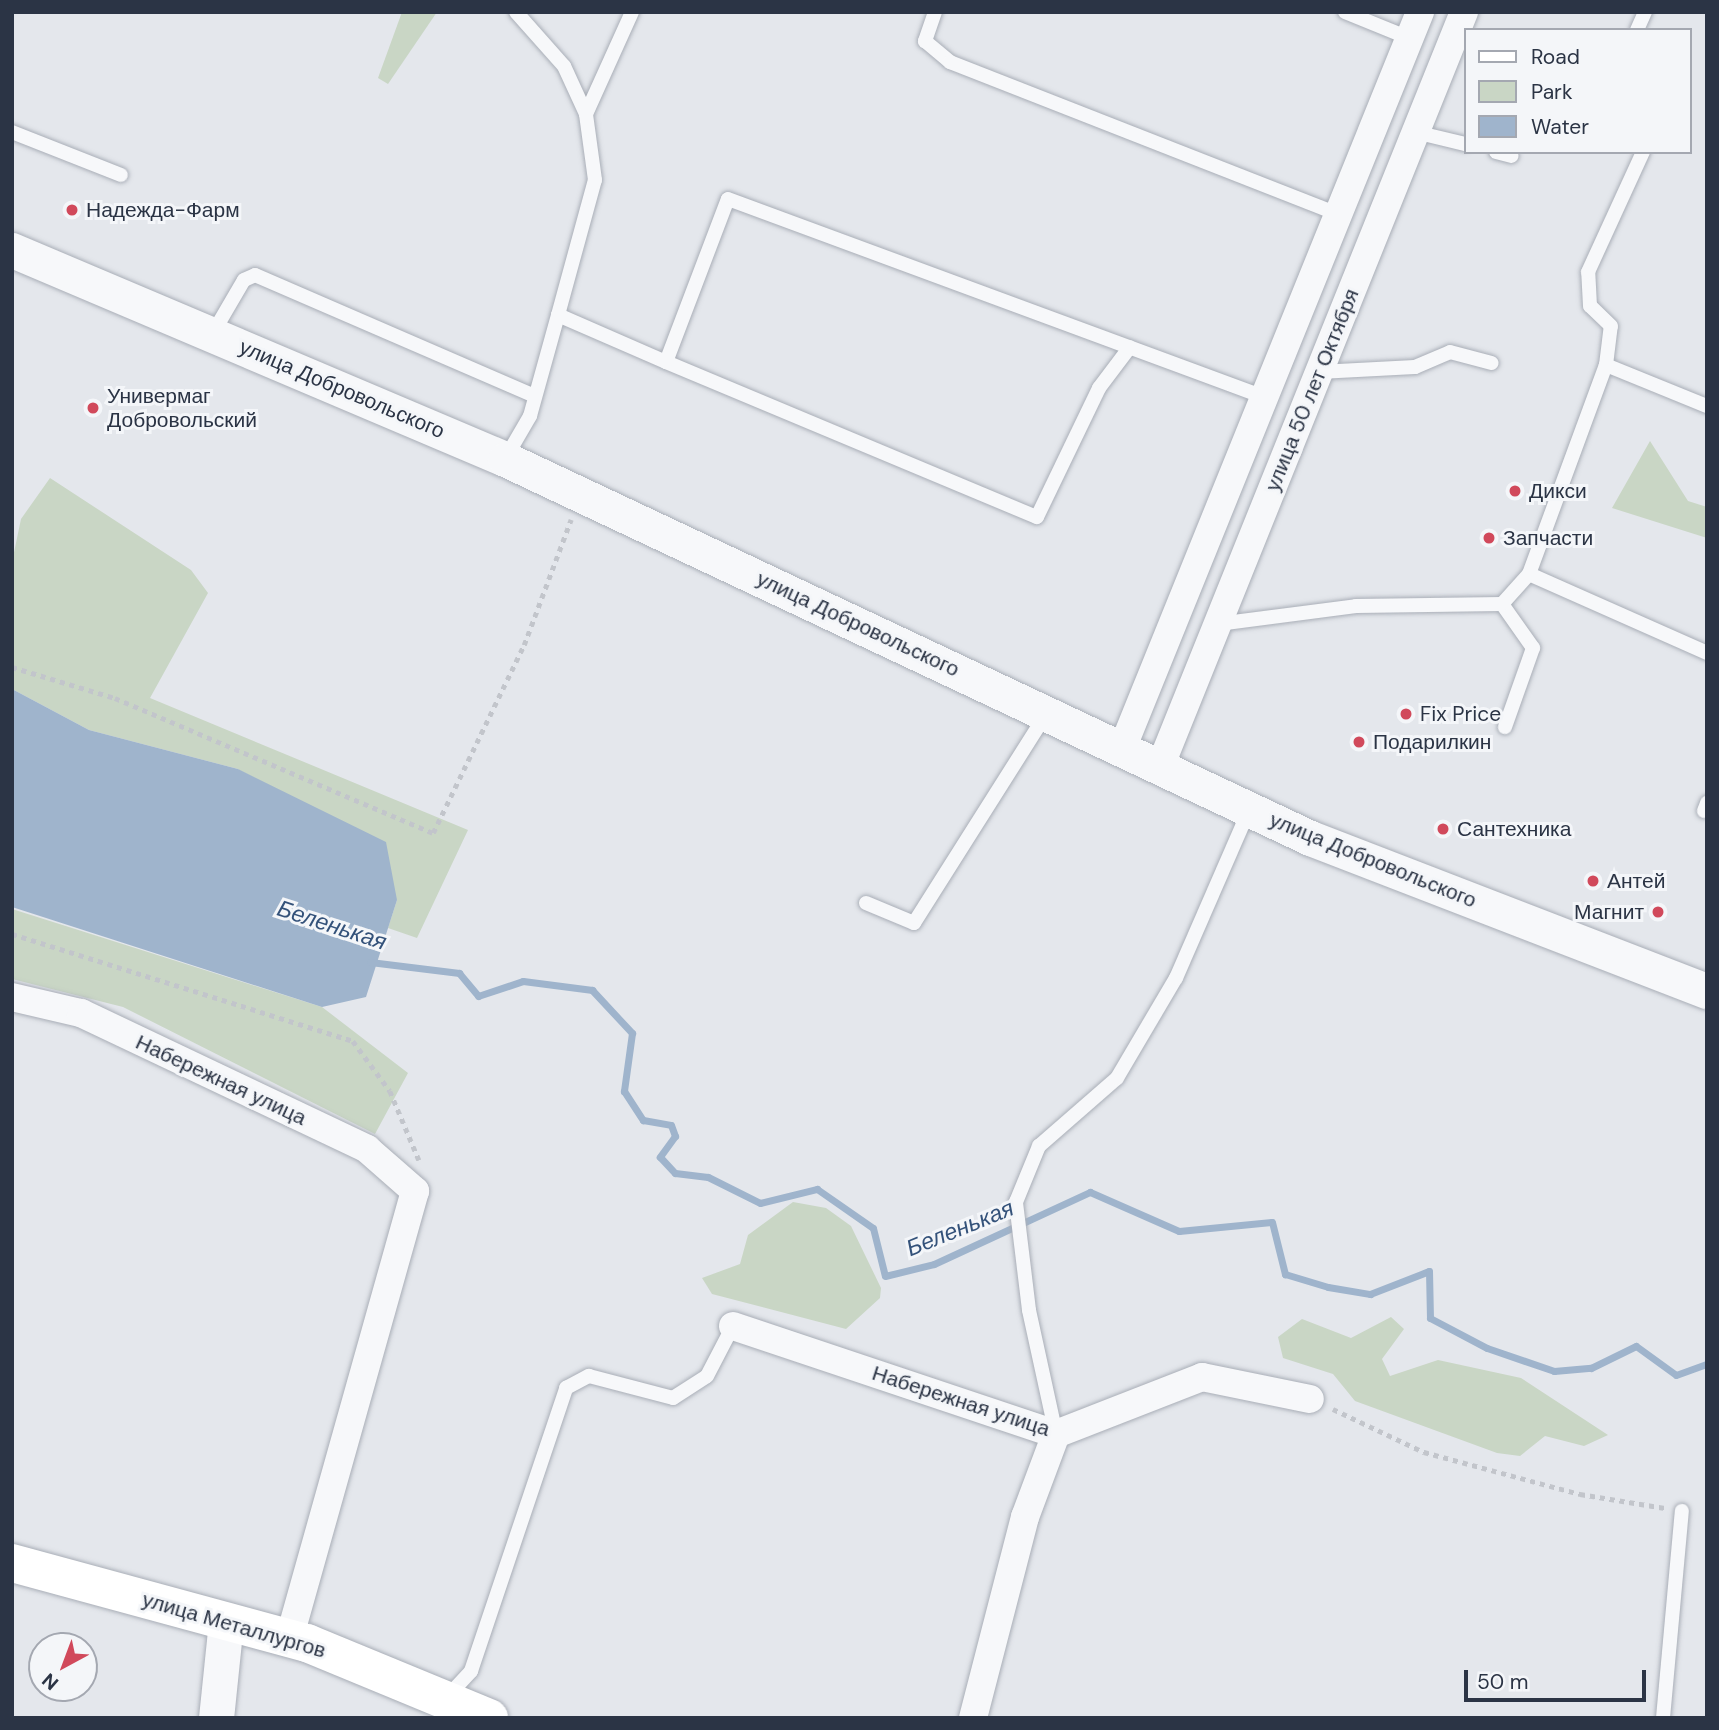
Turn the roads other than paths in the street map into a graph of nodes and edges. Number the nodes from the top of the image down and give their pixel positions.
1 (516, 12) edge
2 (632, 12) edge
3 (935, 12) edge
4 (1345, 12) edge
5 (1420, 12) edge
6 (1464, 12) edge
7 (1645, 12) edge
8 (1638, 28) edge
9 (1409, 38) junction
10 (586, 114) junction
11 (12, 132) edge
12 (1415, 132) junction
13 (1464, 144) edge
14 (1504, 154) edge
15 (1642, 154) edge
16 (1513, 156) dead end
17 (121, 175) dead end
18 (1338, 214) junction
19 (12, 250) edge
20 (558, 315) junction
21 (213, 333) junction
22 (1130, 347) junction
23 (666, 362) junction
24 (1492, 363) dead end
25 (1606, 365) junction
26 (1319, 372) junction
27 (535, 397) junction
28 (1264, 397) junction
29 (1707, 406) edge
30 (505, 460) junction
31 (1529, 573) junction
32 (1502, 604) junction
33 (1218, 624) junction
34 (1707, 653) edge
35 (1046, 713) junction
36 (1505, 727) dead end
37 (1122, 749) junction
38 (1160, 767) junction
39 (1249, 809) junction
40 (866, 902) dead end
41 (1707, 991) edge
42 (12, 997) edge
43 (733, 1326) joint
44 (1310, 1399) road end
45 (1056, 1434) junction
46 (1682, 1511) road end
47 (12, 1563) edge
48 (226, 1621) junction
49 (289, 1638) junction
50 (444, 1699) junction
51 (216, 1718) edge
52 (489, 1718) edge
53 (973, 1718) edge
54 (1662, 1718) edge

1 - 10 lane
2 - 10 lane
3 - 18 lane
4 - 9 lane
5 - 9 street, улица 50 лет Октября
6 - 12 street, улица 50 лет Октября
7 - 8 lane
9 - 18 street, улица 50 лет Октября
10 - 20 lane
11 - 17 lane
12 - 13 lane
12 - 26 street, улица 50 лет Октября
14 - 16 lane
15 - 25 lane
18 - 28 street, улица 50 лет Октября
19 - 21 street, улица Добровольского
20 - 23 lane
20 - 27 lane
21 - 27 lane
21 - 30 street, улица Добровольского
22 - 23 lane
22 - 23 lane
22 - 28 lane
24 - 26 lane
25 - 29 lane
25 - 31 lane
26 - 33 street, улица 50 лет Октября
27 - 30 lane
28 - 37 street, улица 50 лет Октября
30 - 35 street, улица Добровольского
31 - 32 lane
31 - 34 lane
32 - 33 lane
32 - 36 lane
33 - 38 street, улица 50 лет Октября
35 - 37 street, улица Добровольского
35 - 40 lane
37 - 38 street, улица Добровольского
38 - 39 street, улица Добровольского
39 - 41 street, улица Добровольского
39 - 45 lane
42 - 49 street, Набережная улица
43 - 45 street, Набережная улица
43 - 50 lane
44 - 45 street, Набережная улица
45 - 53 street
46 - 54 lane
47 - 48 main road, улица Металлургов
48 - 49 main road, улица Металлургов
48 - 51 street
49 - 50 main road, улица Металлургов
50 - 52 main road, улица Металлургов

